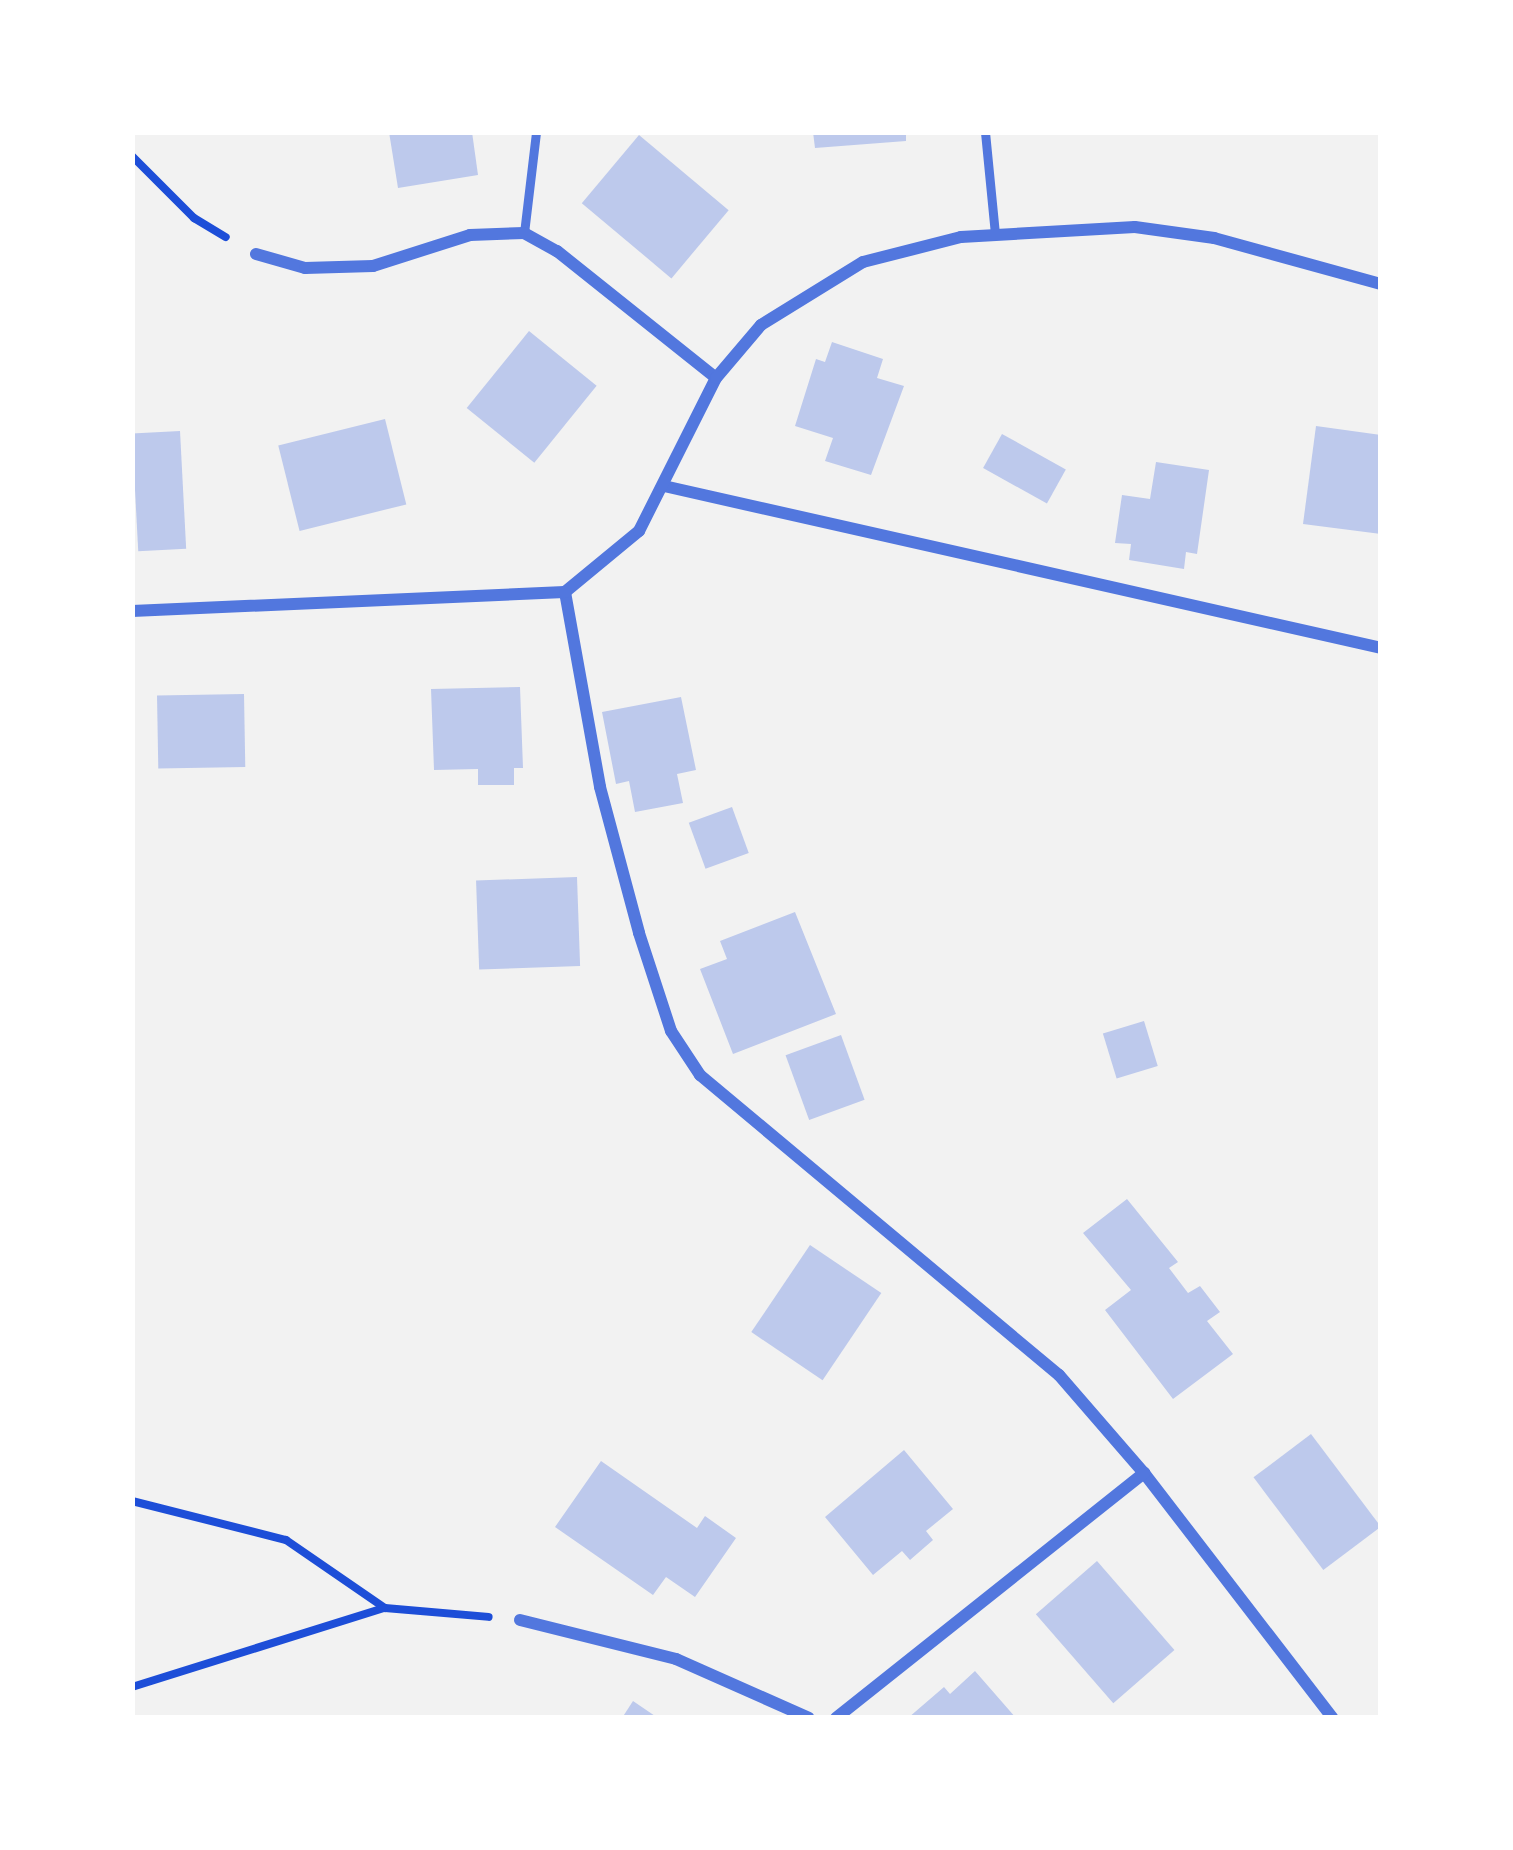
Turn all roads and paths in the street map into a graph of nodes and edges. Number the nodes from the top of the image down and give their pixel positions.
1 (536, 132) edge
2 (985, 132) edge
3 (132, 156) edge
4 (524, 232) junction
5 (995, 234) junction
6 (256, 254) joint
7 (1381, 284) edge
8 (716, 378) junction
9 (664, 486) junction
10 (566, 592) junction
11 (132, 610) edge
12 (1381, 648) edge
13 (1144, 1473) junction
14 (132, 1501) edge
15 (386, 1608) junction
16 (520, 1620) joint
17 (132, 1687) edge
18 (809, 1718) edge
19 (836, 1718) edge
20 (1333, 1718) edge

1 - 4 lane
2 - 5 lane
3 - 6 path
4 - 6 street
4 - 8 street
5 - 7 street
5 - 8 street
8 - 9 street
9 - 10 street
9 - 12 street
10 - 11 street
10 - 13 street
13 - 19 street
13 - 20 street
14 - 15 path
15 - 16 path
15 - 17 path
16 - 18 street

